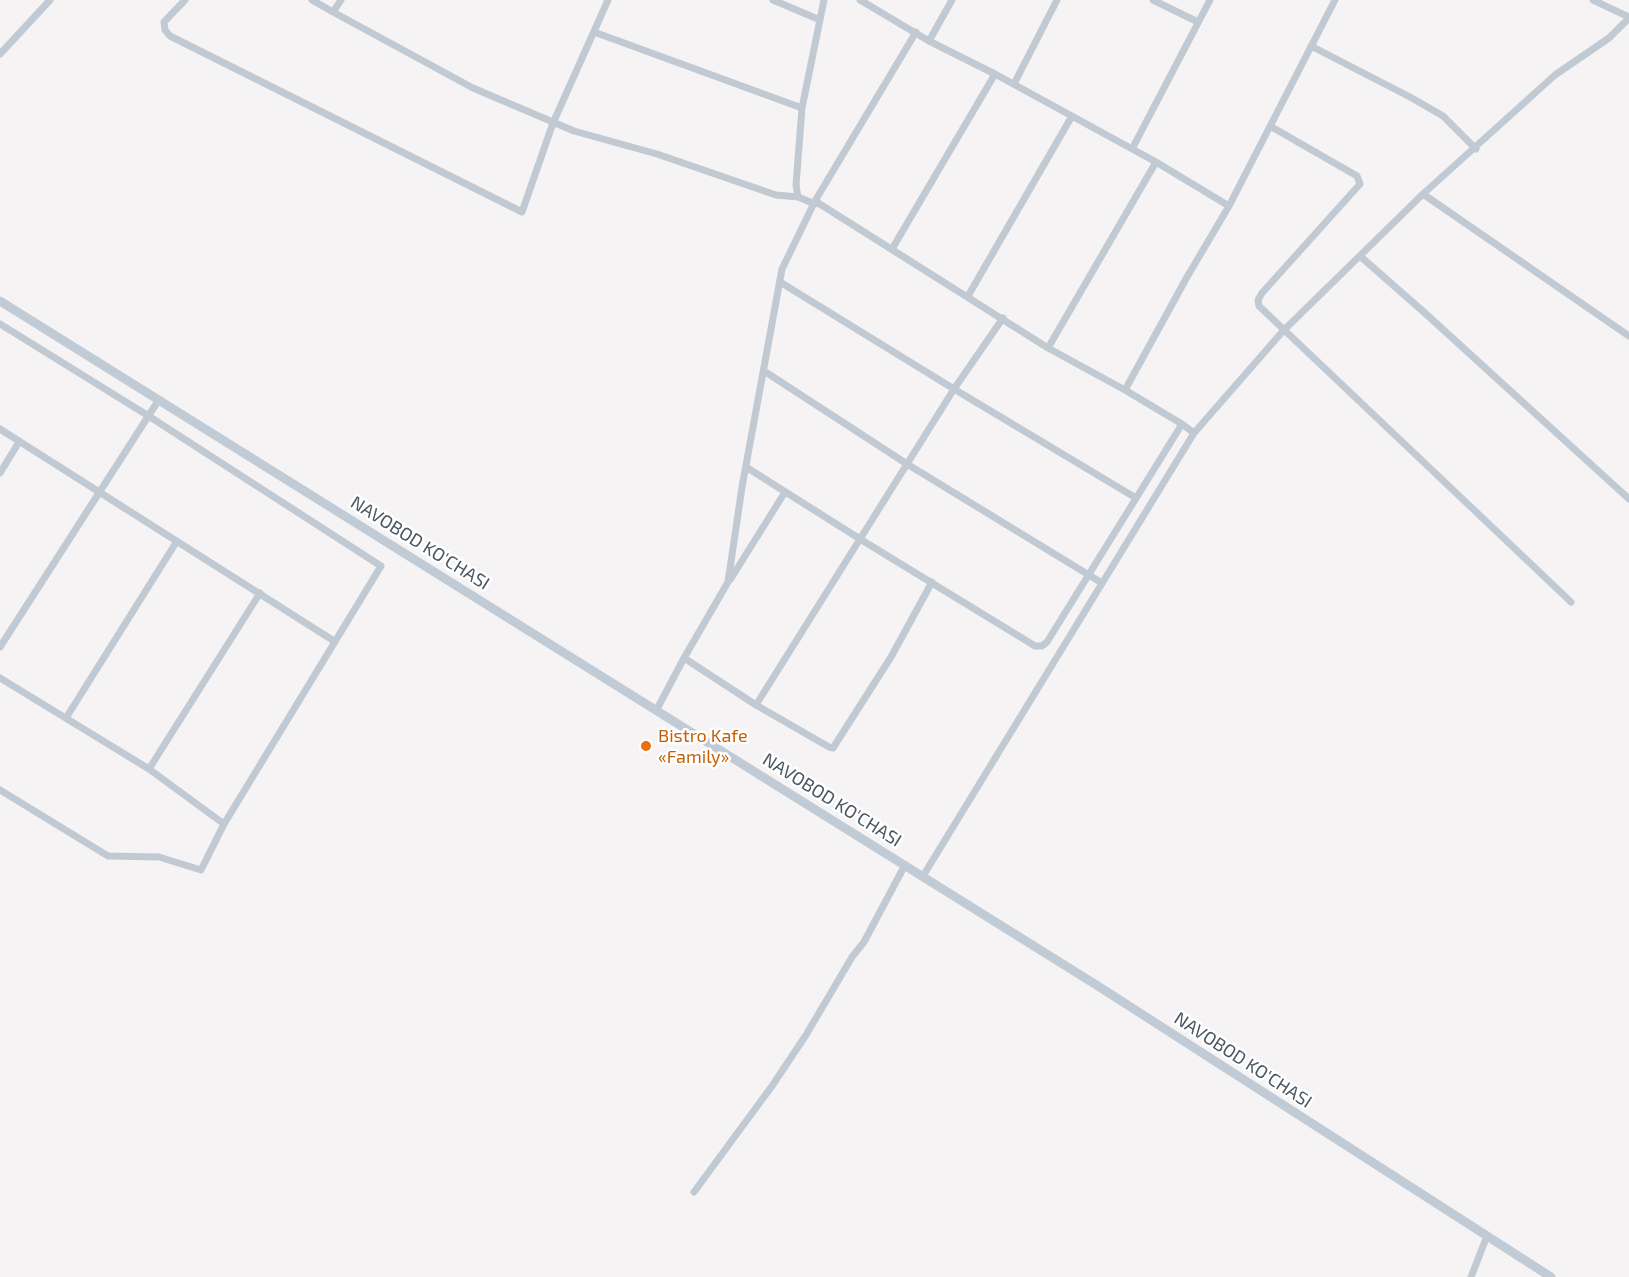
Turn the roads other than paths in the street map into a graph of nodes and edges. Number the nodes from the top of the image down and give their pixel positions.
1 (50, 0) edge
2 (185, 0) edge
3 (312, 0) edge
4 (341, 0) edge
5 (608, 0) edge
6 (773, 0) edge
7 (824, 0) edge
8 (860, 0) edge
9 (952, 0) edge
10 (1058, 0) edge
11 (1153, 0) edge
12 (1210, 0) edge
13 (1335, 0) edge
14 (1593, 0) edge
15 (333, 12) junction
16 (1629, 18) edge
17 (820, 20) junction
18 (1198, 22) junction
19 (594, 32) junction
20 (916, 32) junction
21 (929, 40) junction
22 (1311, 46) junction
23 (0, 54) edge
24 (995, 74) junction
25 (1014, 84) junction
26 (802, 108) junction
27 (1072, 116) junction
28 (553, 123) junction
29 (1270, 126) junction
30 (1476, 148) junction
31 (1132, 149) junction
32 (1156, 162) junction
33 (1423, 194) junction
34 (798, 197) junction
35 (815, 203) junction
36 (1229, 206) junction
37 (892, 249) junction
38 (1360, 256) junction
39 (780, 282) junction
40 (968, 296) junction
41 (0, 301) edge
42 (1003, 318) junction
43 (0, 324) edge
44 (1283, 331) junction
45 (1629, 336) edge
46 (1048, 348) junction
47 (764, 371) junction
48 (954, 390) junction
49 (1125, 390) junction
50 (158, 401) junction
51 (147, 415) junction
52 (1182, 424) junction
53 (0, 429) edge
54 (1194, 433) junction
55 (20, 442) junction
56 (907, 464) junction
57 (747, 467) junction
58 (0, 473) edge
59 (99, 492) junction
60 (785, 492) junction
61 (1136, 498) junction
62 (1629, 499) edge
63 (860, 539) junction
64 (177, 541) junction
65 (1088, 573) junction
66 (728, 582) junction
67 (932, 582) junction
68 (1102, 583) junction
69 (260, 593) junction
70 (1571, 602) dead end
71 (334, 640) junction
72 (0, 647) edge
73 (684, 658) junction
74 (0, 678) edge
75 (756, 705) junction
76 (657, 711) junction
77 (66, 718) junction
78 (149, 769) junction
79 (0, 790) edge
80 (224, 824) junction
81 (905, 865) junction
82 (922, 876) junction
83 (694, 1192) dead end
84 (1487, 1236) junction
85 (1471, 1277) edge
86 (1551, 1277) edge

1 - 23 street
2 - 28 street
3 - 15 street
4 - 15 street
5 - 19 street
6 - 17 street
7 - 17 street
8 - 20 street
9 - 21 street
10 - 25 street
11 - 18 street
12 - 18 street
13 - 22 street
14 - 16 street
15 - 28 street
16 - 30 street
17 - 26 street
18 - 31 street
19 - 26 street
19 - 28 street
20 - 21 street
20 - 35 street
21 - 24 street
22 - 29 street
22 - 30 street
24 - 25 street
24 - 37 street
25 - 27 street
26 - 34 street
27 - 31 street
27 - 40 street
28 - 34 street
29 - 36 street
29 - 44 street
30 - 33 street
31 - 32 street
32 - 36 street
32 - 46 street
33 - 38 street
33 - 45 street
34 - 35 street
35 - 37 street
35 - 39 street
36 - 49 street
37 - 40 street
38 - 44 street
38 - 62 street
39 - 47 street
39 - 48 street
40 - 42 street
41 - 50 street, NAVOBOD KO'CHASI
42 - 46 street
42 - 48 street
43 - 51 street
44 - 54 street
44 - 70 street
46 - 49 street
47 - 56 street
47 - 57 street
48 - 56 street
48 - 61 street
49 - 52 street
50 - 51 street
50 - 76 street, NAVOBOD KO'CHASI
51 - 59 street
51 - 71 street
52 - 54 street
52 - 61 street
53 - 55 street
54 - 68 street
55 - 58 street
55 - 59 street
56 - 63 street
56 - 65 street
57 - 60 street
57 - 66 street
59 - 64 street
59 - 72 street
60 - 63 street
60 - 66 street
61 - 65 street
63 - 67 street
63 - 75 street
64 - 69 street
64 - 77 street
65 - 67 street
65 - 68 street
66 - 73 street
67 - 75 street
68 - 82 street
69 - 71 street
69 - 78 street
71 - 80 street
73 - 75 street
73 - 76 street
74 - 77 street
76 - 81 street, NAVOBOD KO'CHASI
77 - 78 street
78 - 80 street
79 - 80 street
81 - 82 street, NAVOBOD KO'CHASI
81 - 83 street
82 - 84 street, NAVOBOD KO'CHASI
84 - 85 street
84 - 86 street, NAVOBOD KO'CHASI

